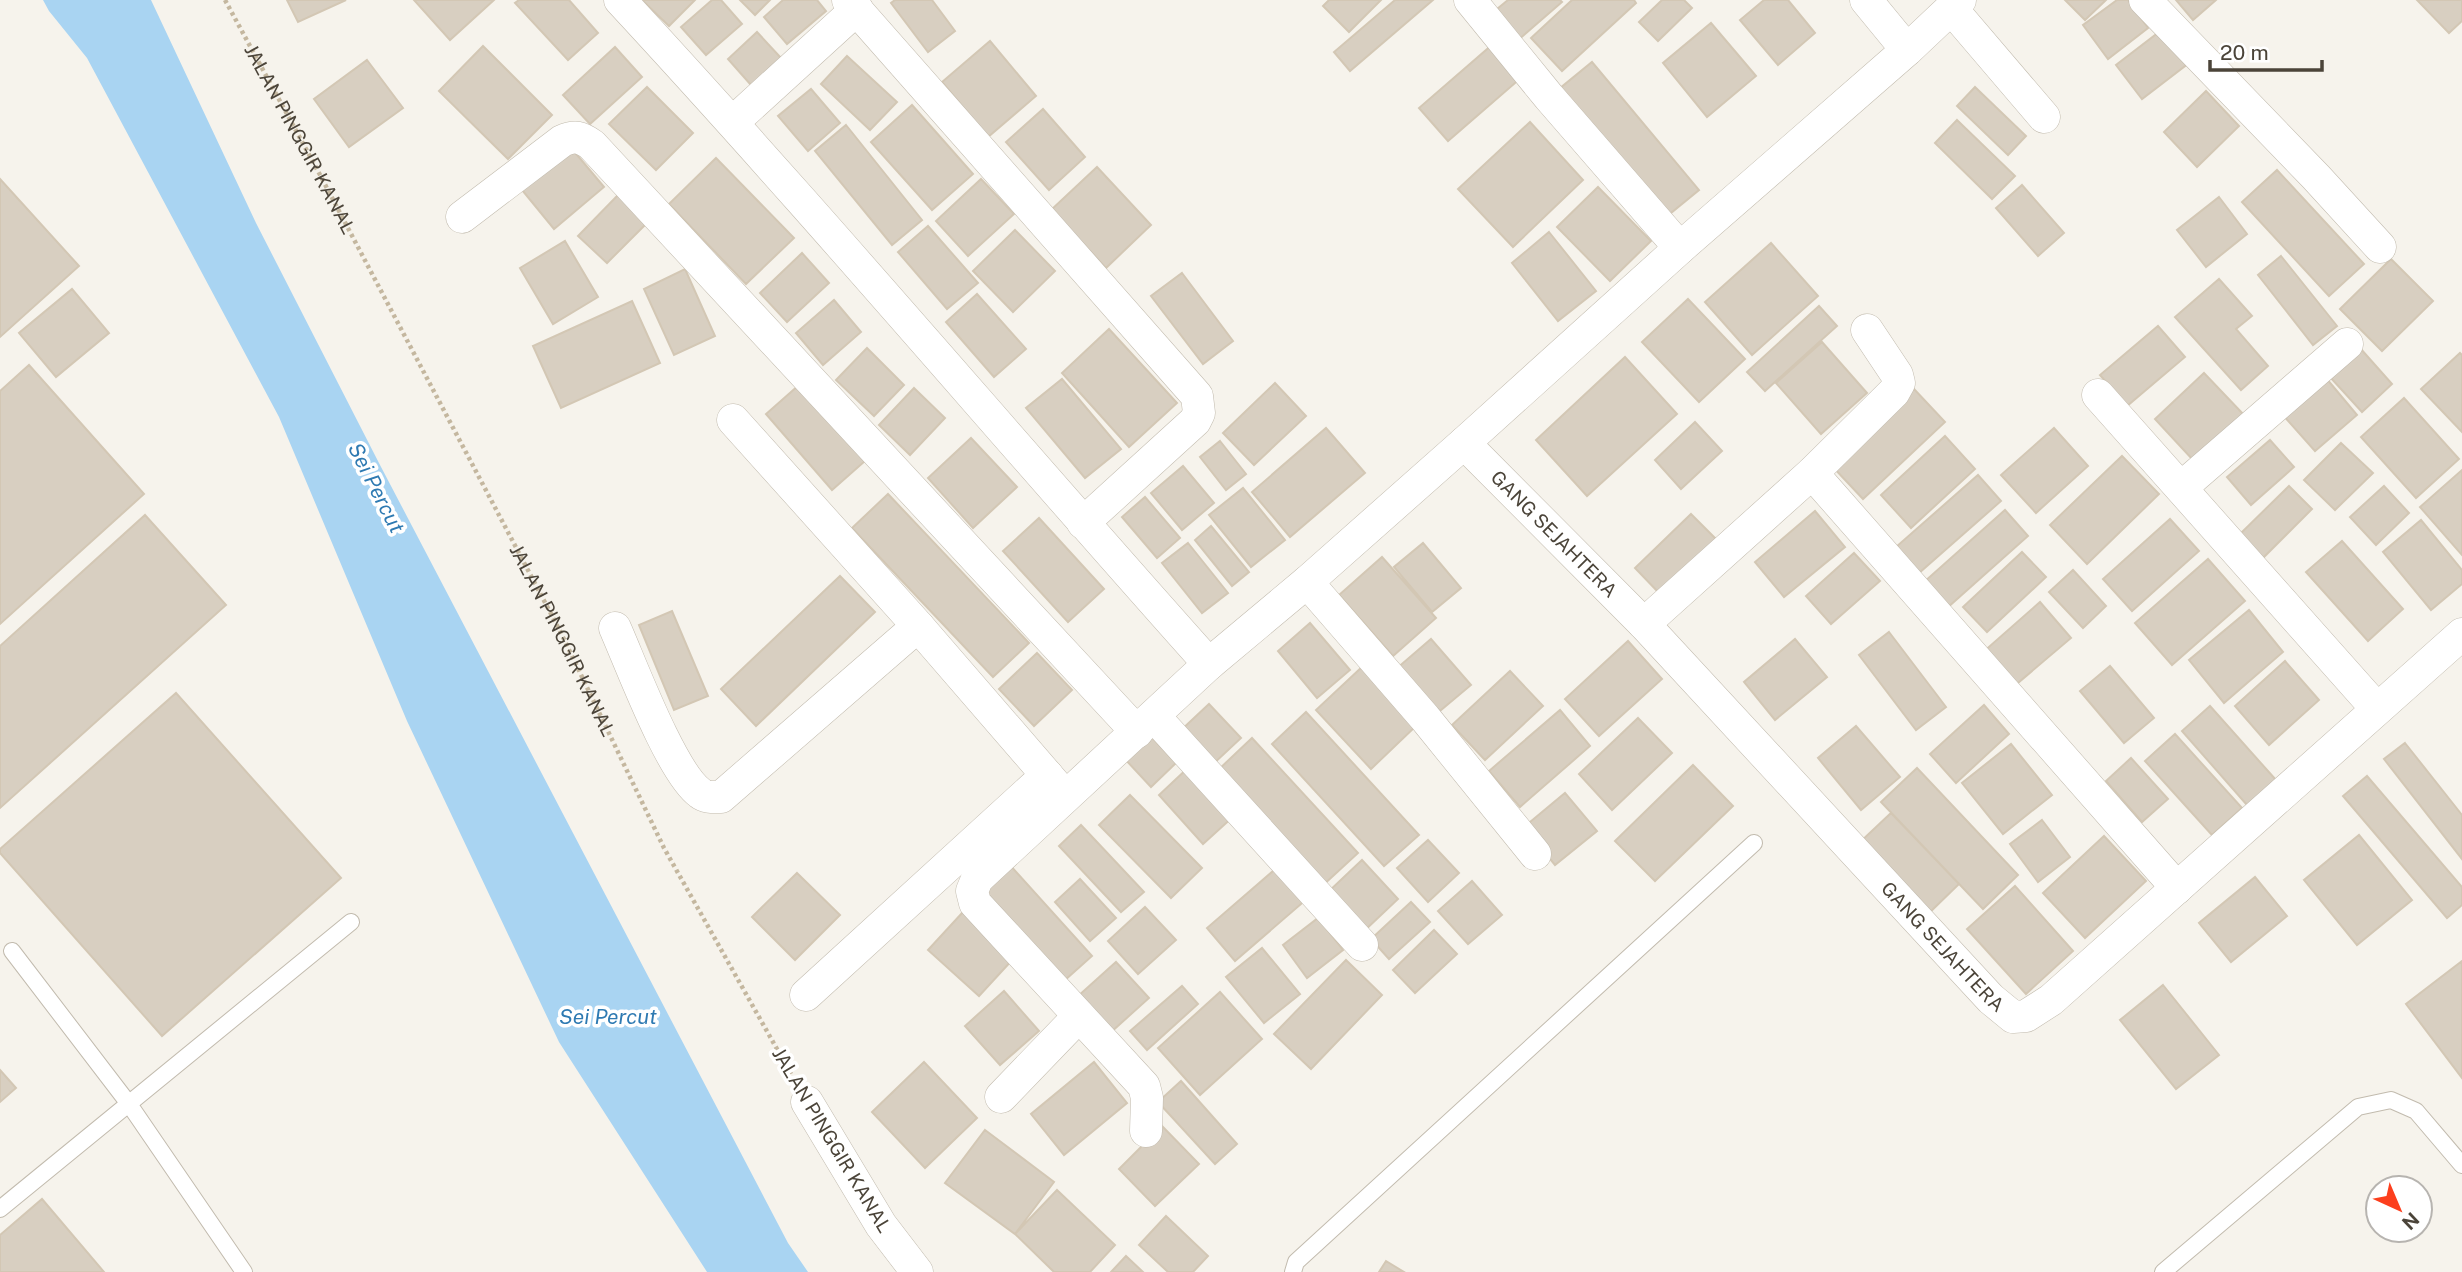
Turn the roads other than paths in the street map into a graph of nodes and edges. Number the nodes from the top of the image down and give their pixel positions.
1 (621, 0) edge
2 (1471, 0) edge
3 (1866, 0) edge
4 (2145, 0) edge
5 (1956, 4) edge
6 (852, 5) edge
7 (1907, 50) junction
8 (2044, 117) dead end
9 (733, 122) junction
10 (462, 218) dead end
11 (2380, 247) dead end
12 (1680, 248) junction
13 (1867, 330) dead end
14 (2347, 344) dead end
15 (2098, 395) dead end
16 (733, 420) dead end
17 (1464, 443) junction
18 (1812, 473) junction
19 (2182, 487) junction
20 (1083, 523) junction
21 (1307, 582) junction
22 (1644, 624) junction
23 (918, 626) junction
24 (615, 628) dead end
25 (2462, 634) edge
26 (1209, 664) junction
27 (2377, 709) junction
28 (1145, 724) junction
29 (1056, 786) junction
30 (1754, 843) dead end
31 (1535, 854) dead end
32 (2177, 888) junction
33 (351, 922) dead end
34 (1362, 945) dead end
35 (12, 951) dead end
36 (806, 995) dead end
37 (1079, 1016) junction
38 (1001, 1097) dead end
39 (807, 1102) road end
40 (129, 1104) junction
41 (1146, 1131) dead end
42 (2462, 1165) edge
43 (0, 1209) edge
44 (244, 1272) edge
45 (917, 1272) edge
46 (1293, 1272) edge
47 (2163, 1272) edge

1 - 9 street
2 - 12 street
3 - 7 street
4 - 11 street
5 - 7 street
5 - 8 street
6 - 9 street
6 - 20 street
7 - 12 street
9 - 20 street
10 - 28 street
12 - 17 street
13 - 18 street
14 - 19 street
15 - 19 street
16 - 23 street
17 - 21 street
17 - 22 street, GANG SEJAHTERA
18 - 22 street
18 - 32 street
19 - 27 street
20 - 26 street
21 - 26 street
21 - 31 street
22 - 32 street, GANG SEJAHTERA
23 - 24 street
23 - 29 street
25 - 27 street, GANG SEJAHTERA
26 - 28 street
27 - 32 street, GANG SEJAHTERA
28 - 29 street
28 - 34 street
29 - 36 street
29 - 37 street
30 - 46 lane
33 - 40 lane
35 - 40 lane
37 - 38 street
37 - 41 street
39 - 45 street, JALAN PINGGIR KANAL
40 - 43 lane
40 - 44 lane
42 - 47 lane

